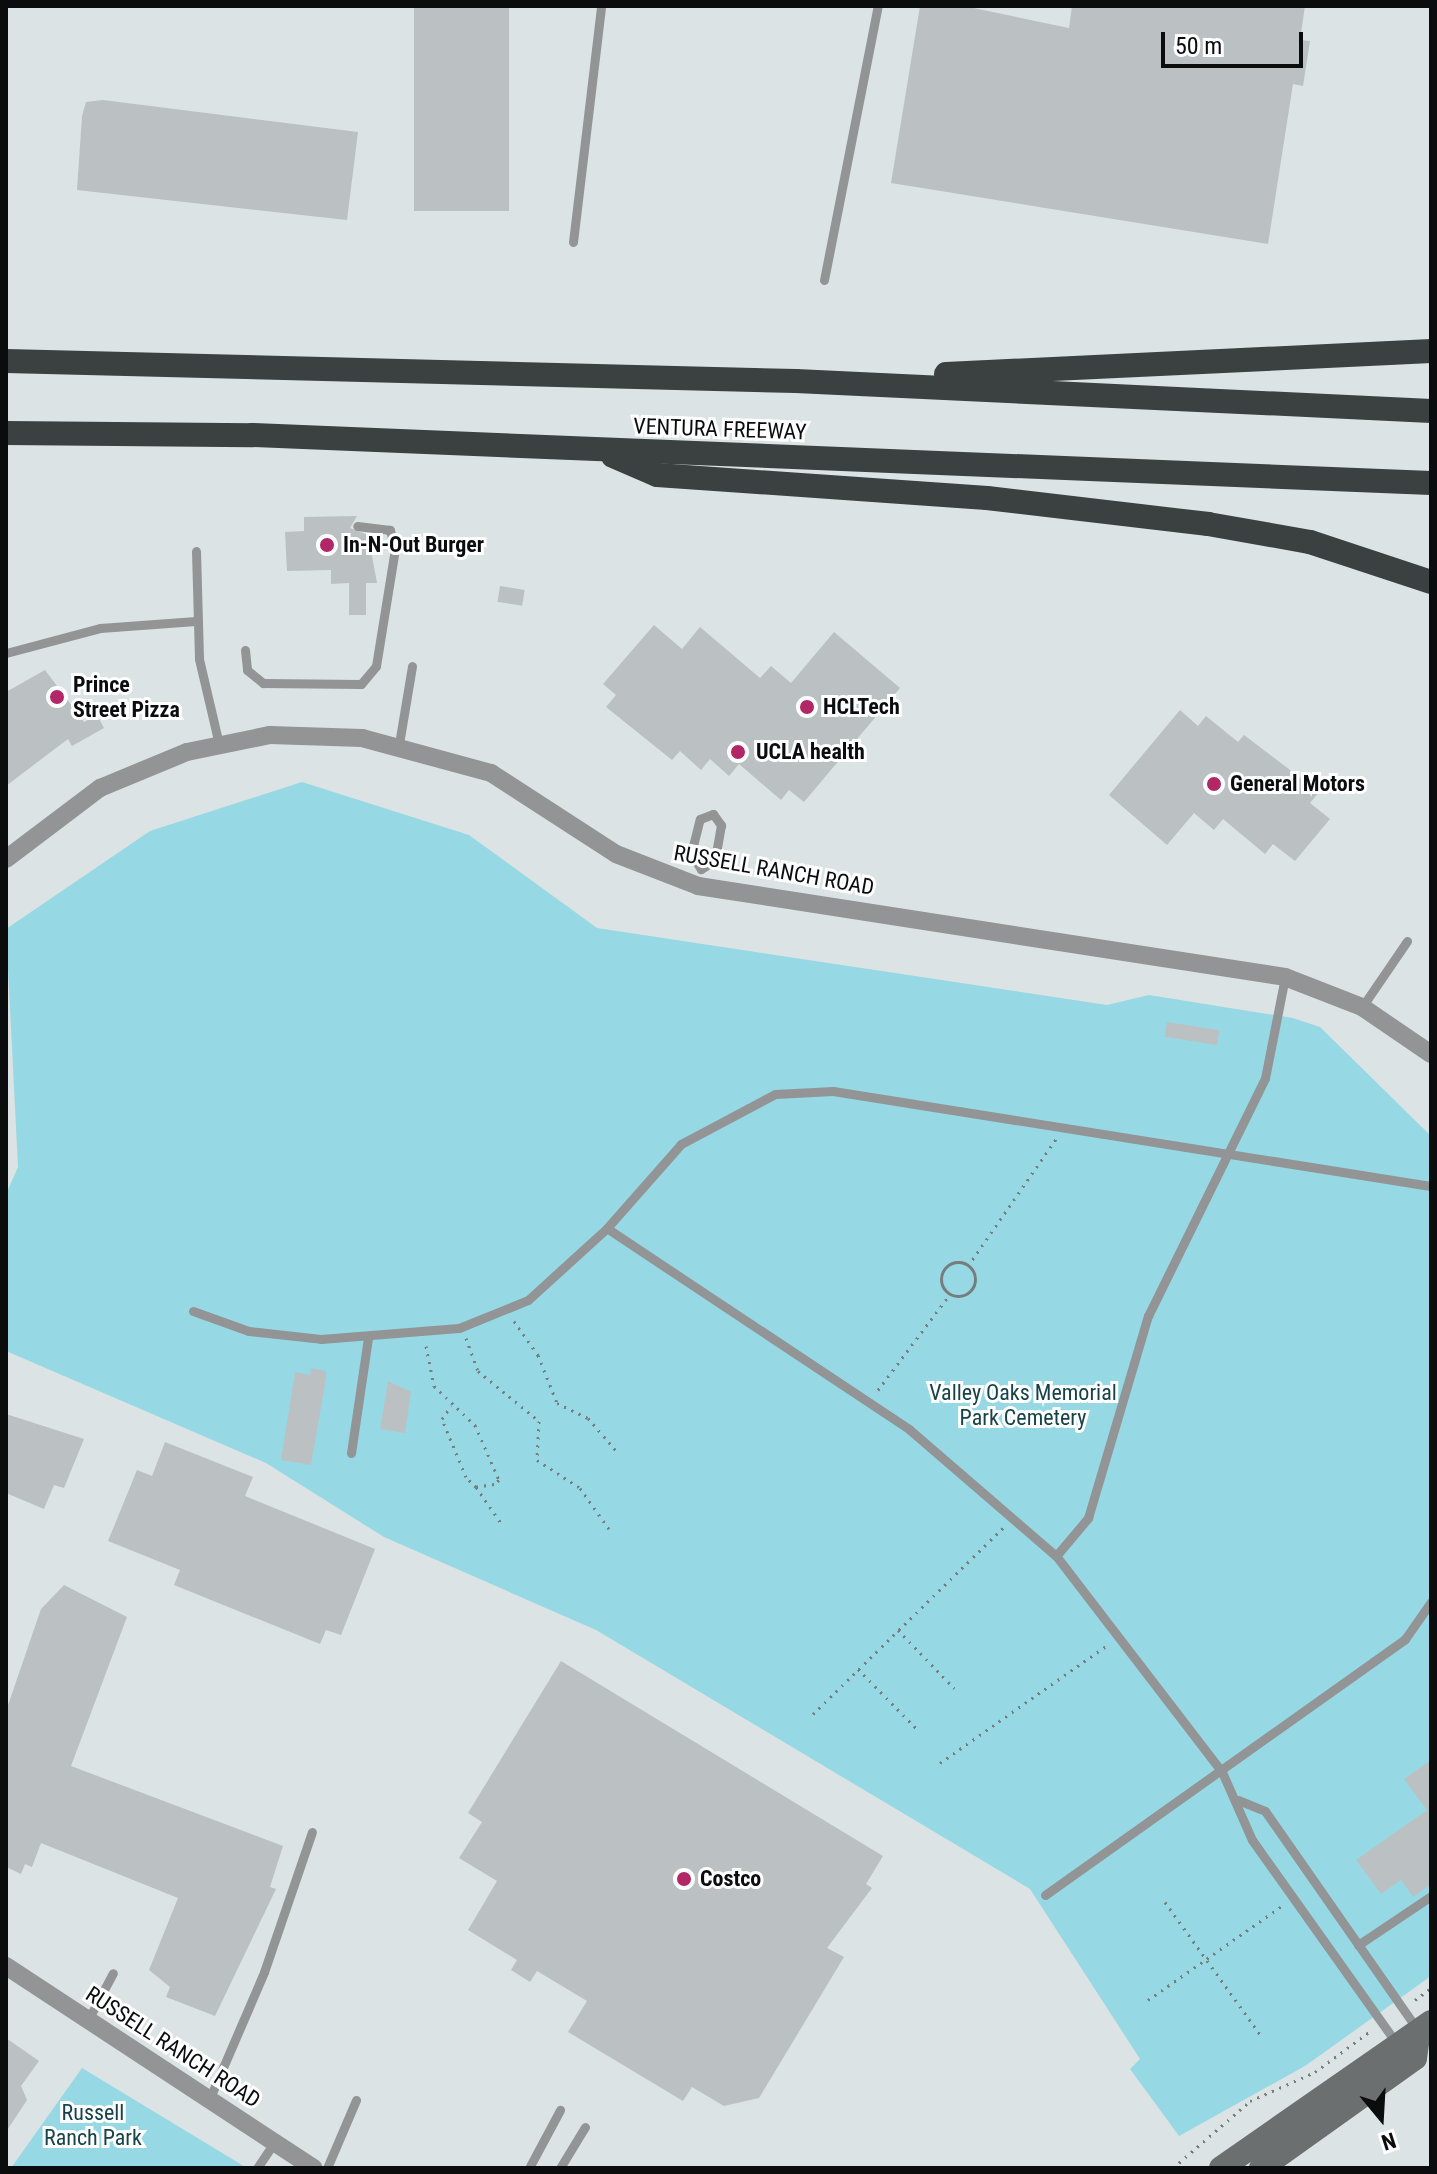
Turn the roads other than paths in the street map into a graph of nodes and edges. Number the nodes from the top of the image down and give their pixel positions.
1 (601, 6) edge
2 (878, 6) edge
3 (573, 242) dead end
4 (824, 280) dead end
5 (1431, 351) edge
6 (6, 361) edge
7 (796, 381) junction
8 (1431, 411) edge
9 (6, 433) edge
10 (600, 450) junction
11 (1431, 483) edge
12 (357, 526) dead end
13 (196, 551) dead end
14 (1431, 582) edge
15 (196, 621) junction
16 (245, 650) dead end
17 (6, 653) edge
18 (412, 666) dead end
19 (219, 744) junction
20 (399, 744) junction
21 (6, 859) edge
22 (700, 877) junction
23 (1407, 941) dead end
24 (1285, 977) junction
25 (1362, 1007) junction
26 (1431, 1054) edge
27 (1229, 1151) junction
28 (1431, 1186) edge
29 (607, 1228) junction
30 (193, 1311) dead end
31 (368, 1338) junction
32 (351, 1453) dead end
33 (1056, 1556) junction
34 (1430, 1608) edge
35 (1222, 1772) junction
36 (1238, 1800) junction
37 (312, 1832) dead end
38 (1045, 1895) dead end
39 (1431, 1896) edge
40 (1358, 1945) junction
41 (6, 1966) edge
42 (113, 1973) dead end
43 (88, 2020) junction
44 (1425, 2026) edge
45 (1398, 2045) junction
46 (1431, 2065) edge
47 (209, 2100) junction
48 (356, 2100) dead end
49 (560, 2110) dead end
50 (585, 2127) dead end
51 (274, 2143) junction
52 (257, 2168) edge
53 (314, 2168) edge
54 (327, 2168) edge
55 (529, 2168) edge
56 (560, 2168) edge
57 (1221, 2168) edge
58 (1261, 2168) edge
59 (1285, 2168) edge

1 - 3 lane
2 - 4 lane
5 - 7 highway
6 - 7 highway
7 - 8 highway
9 - 10 highway, VENTURA FREEWAY
10 - 11 highway, VENTURA FREEWAY
10 - 14 highway
12 - 16 lane
13 - 15 lane
15 - 17 lane
15 - 19 lane
18 - 20 lane
19 - 20 street, RUSSELL RANCH ROAD
19 - 21 street, RUSSELL RANCH ROAD
20 - 22 street, RUSSELL RANCH ROAD
22 - 22 lane
22 - 24 street, RUSSELL RANCH ROAD
23 - 25 lane
24 - 25 street, RUSSELL RANCH ROAD
24 - 27 lane
25 - 26 street, RUSSELL RANCH ROAD
27 - 28 lane
27 - 29 lane
27 - 33 lane
29 - 31 lane
29 - 33 lane
30 - 31 lane
31 - 32 lane
33 - 35 lane
34 - 35 lane
35 - 36 lane
35 - 38 lane
36 - 40 lane
36 - 45 lane
37 - 47 lane
39 - 40 lane
40 - 44 lane
41 - 43 street, RUSSELL RANCH ROAD
42 - 43 lane
43 - 47 street, RUSSELL RANCH ROAD
44 - 45 main road
44 - 58 main road
45 - 57 main road
46 - 59 main road
47 - 51 street, RUSSELL RANCH ROAD
48 - 54 lane
49 - 55 lane
50 - 56 lane
51 - 52 lane
51 - 53 street, RUSSELL RANCH ROAD

